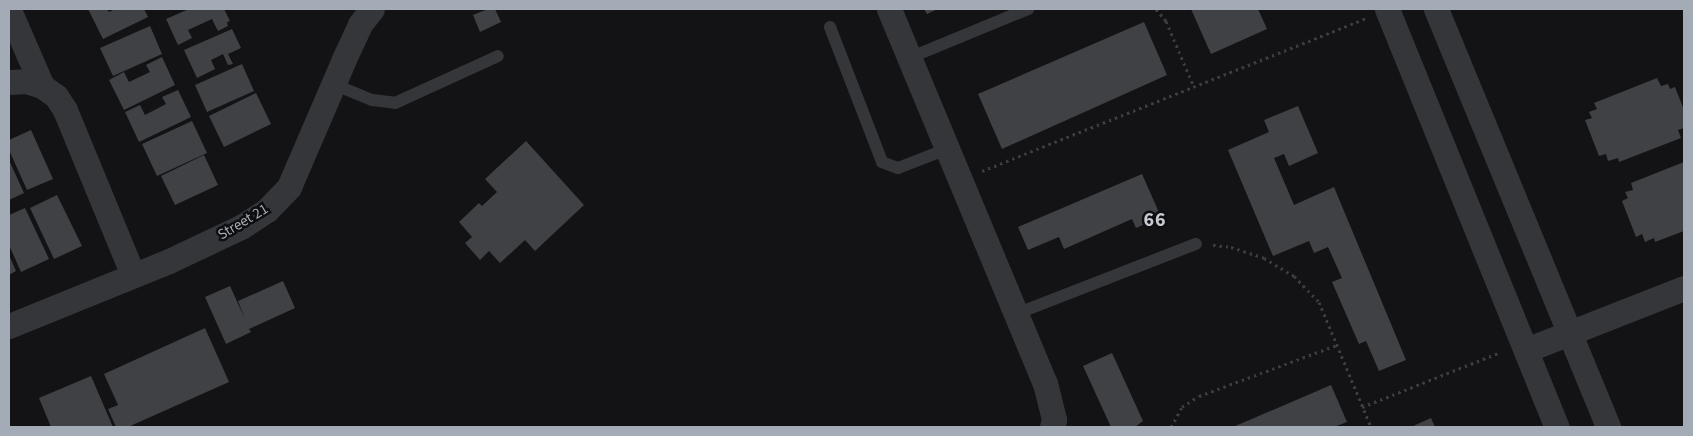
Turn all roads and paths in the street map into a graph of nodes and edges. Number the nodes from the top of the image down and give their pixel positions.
1 (889, 9) edge
2 (1028, 9) edge
3 (1156, 9) edge
4 (1387, 9) edge
5 (1436, 9) edge
6 (9, 10) edge
7 (359, 14) edge
8 (830, 27) dead end
9 (498, 56) dead end
10 (909, 58) junction
11 (9, 82) edge
12 (333, 84) junction
13 (42, 86) junction
14 (1194, 87) junction
15 (947, 149) junction
16 (960, 180) junction
17 (1196, 244) joint
18 (133, 275) junction
19 (1684, 288) edge
20 (1016, 314) junction
21 (9, 326) edge
22 (1570, 333) junction
23 (1337, 345) junction
24 (1524, 347) junction
25 (1362, 406) junction
26 (1052, 427) edge
27 (1171, 427) edge
28 (1371, 427) edge
29 (1557, 427) edge
30 (1608, 427) edge

1 - 10 street
2 - 10 lane
3 - 14 path
4 - 14 path
4 - 24 street
5 - 22 street
6 - 13 street
7 - 12 street, Street 21
8 - 15 lane
9 - 12 lane
10 - 15 street
11 - 13 street
12 - 18 street, Street 21
13 - 18 street
14 - 16 path
15 - 16 street
16 - 20 street
17 - 20 lane
17 - 23 path
18 - 21 street, Street 21
19 - 22 street
20 - 26 street
22 - 24 street
22 - 30 street
23 - 25 path
23 - 27 path
24 - 25 path
24 - 29 street
25 - 28 path

